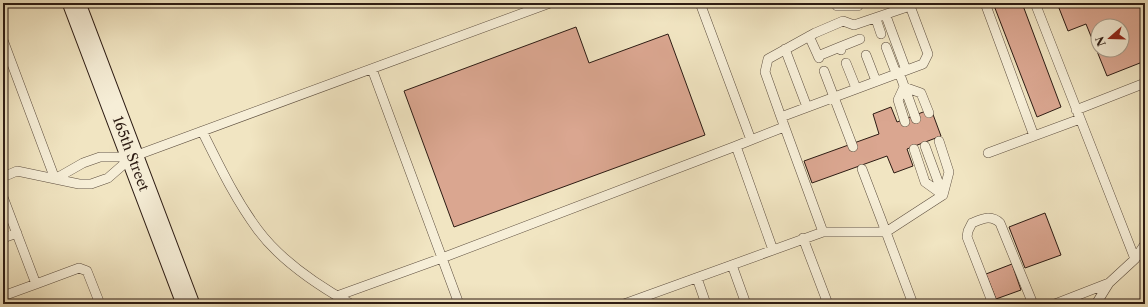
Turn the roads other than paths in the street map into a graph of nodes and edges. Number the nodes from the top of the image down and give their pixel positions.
1 (74, 3) edge
2 (550, 3) edge
3 (700, 3) edge
4 (985, 3) edge
5 (1035, 3) edge
6 (839, 4) edge
7 (910, 5) edge
8 (858, 6) dead end
9 (886, 16) junction
10 (876, 19) junction
11 (843, 21) junction
12 (854, 25) junction
13 (881, 34) dead end
14 (809, 36) junction
15 (3, 40) edge
16 (886, 47) dead end
17 (785, 49) junction
18 (866, 55) dead end
19 (846, 63) dead end
20 (372, 69) junction
21 (824, 71) dead end
22 (900, 72) junction
23 (876, 80) junction
24 (1145, 83) edge
25 (904, 87) junction
26 (856, 88) junction
27 (833, 97) junction
28 (807, 107) junction
29 (1076, 110) junction
30 (928, 113) dead end
31 (781, 117) junction
32 (916, 119) dead end
33 (1080, 119) junction
34 (905, 122) dead end
35 (784, 127) junction
36 (202, 131) junction
37 (1034, 136) junction
38 (751, 140) junction
39 (939, 141) dead end
40 (736, 146) junction
41 (925, 146) dead end
42 (853, 147) dead end
43 (914, 149) dead end
44 (988, 153) dead end
45 (132, 157) junction
46 (862, 169) dead end
47 (3, 177) edge
48 (55, 179) junction
49 (943, 195) junction
50 (3, 197) edge
51 (823, 232) junction
52 (886, 232) junction
53 (16, 233) junction
54 (3, 238) edge
55 (803, 238) junction
56 (1145, 244) edge
57 (773, 250) junction
58 (442, 258) junction
59 (1135, 259) junction
60 (732, 265) junction
61 (697, 278) junction
62 (1109, 283) junction
63 (36, 284) junction
64 (3, 296) edge
65 (337, 296) junction
66 (100, 304) edge
67 (188, 304) edge
68 (351, 304) edge
69 (458, 304) edge
70 (624, 304) edge
71 (706, 304) edge
72 (746, 304) edge
73 (828, 304) edge
74 (913, 304) edge
75 (993, 304) edge
76 (1033, 304) edge
77 (1055, 304) edge
78 (1096, 304) edge

1 - 45 main road, 165th Street
2 - 20 lane
3 - 38 lane
4 - 37 lane
5 - 29 lane
6 - 8 lane
6 - 11 lane
7 - 9 lane
7 - 22 lane
9 - 10 lane
9 - 22 lane
10 - 12 lane
10 - 13 lane
11 - 12 lane
11 - 14 lane
12 - 14 lane
14 - 17 lane
15 - 48 lane
16 - 22 lane
17 - 28 lane
17 - 31 lane
18 - 23 lane
19 - 26 lane
20 - 36 lane
20 - 58 lane
21 - 27 lane
22 - 23 lane
22 - 25 lane
23 - 26 lane
24 - 29 lane
25 - 30 lane
25 - 32 lane
25 - 34 lane
26 - 27 lane
27 - 28 lane
27 - 42 lane
28 - 31 lane
29 - 33 lane
31 - 35 lane
33 - 37 lane
33 - 59 lane
35 - 38 lane
35 - 51 lane
36 - 45 lane
36 - 65 lane
37 - 44 lane
38 - 40 lane
39 - 49 lane
40 - 57 lane
40 - 58 lane
41 - 49 lane
43 - 49 lane
45 - 48 lane
45 - 48 lane
45 - 67 main road, 165th Street
46 - 52 lane
47 - 48 lane
49 - 52 lane
50 - 53 lane
51 - 52 lane
51 - 55 lane
52 - 74 lane
53 - 54 lane
53 - 63 lane
55 - 57 lane
55 - 73 lane
56 - 59 lane
57 - 60 lane
58 - 65 lane
58 - 69 lane
59 - 62 lane
60 - 61 lane
60 - 72 lane
61 - 70 lane
61 - 71 lane
62 - 77 lane
62 - 78 lane
63 - 64 lane
63 - 66 lane
65 - 68 lane
75 - 76 lane

